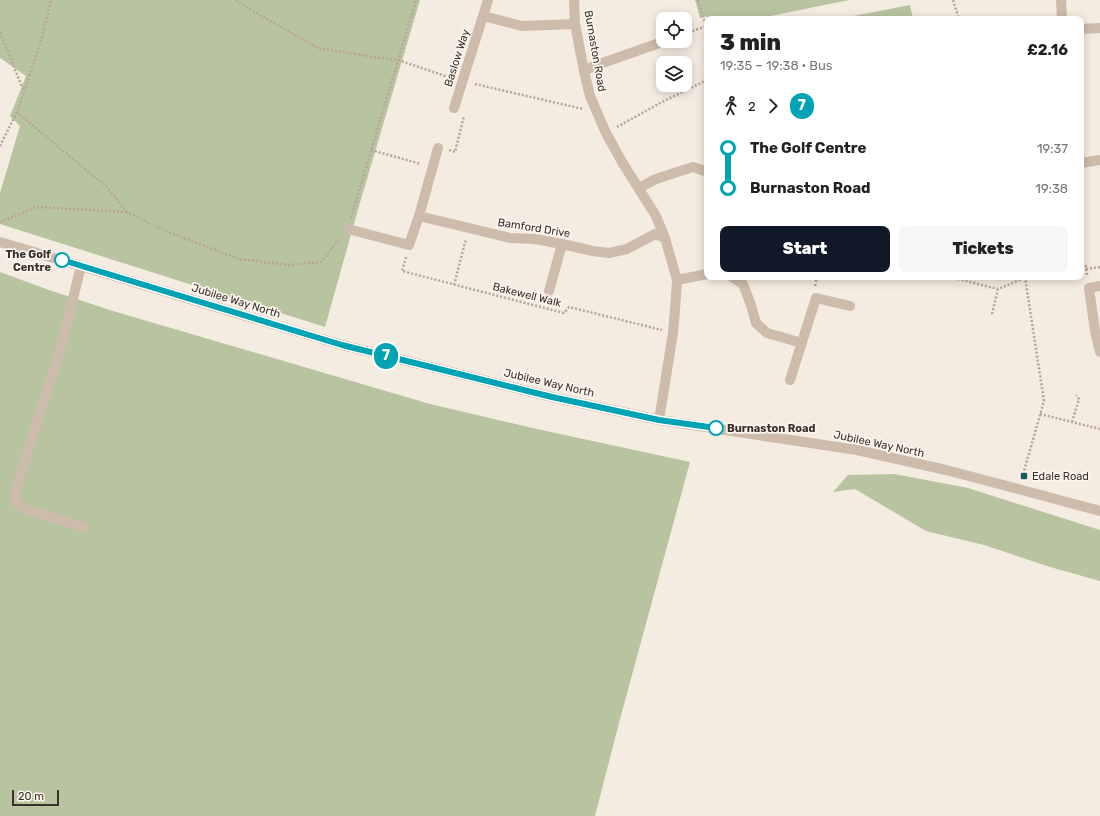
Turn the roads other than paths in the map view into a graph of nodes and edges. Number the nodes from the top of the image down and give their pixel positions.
1 (488, 0) edge
2 (574, 0) edge
3 (1061, 0) edge
4 (483, 16) junction
5 (1062, 16) edge
6 (575, 24) junction
7 (1100, 28) edge
8 (1084, 29) edge
9 (656, 44) edge
10 (584, 71) junction
11 (454, 108) road end
12 (438, 148) road end
13 (1100, 160) edge
14 (1084, 163) edge
15 (704, 171) edge
16 (639, 188) junction
17 (419, 216) junction
18 (348, 229) road end
19 (665, 238) junction
20 (0, 242) edge
21 (562, 244) junction
22 (81, 266) junction
23 (704, 275) edge
24 (677, 280) junction
25 (737, 280) edge
26 (1100, 286) edge
27 (549, 291) dead end
28 (850, 306) dead end
29 (802, 343) junction
30 (1100, 352) edge
31 (790, 380) dead end
32 (659, 420) junction
33 (1100, 511) edge
34 (84, 527) dead end

1 - 4 street, Baslow Way
2 - 6 street, Burnaston Road
3 - 5 street
4 - 6 street
4 - 11 street, Baslow Way
6 - 10 street, Burnaston Road
7 - 8 street
9 - 10 street
10 - 16 street, Burnaston Road
12 - 17 street
13 - 14 street
15 - 16 street
16 - 19 street, Burnaston Road
17 - 18 street
17 - 21 street, Bamford Drive
19 - 21 street, Bamford Drive
19 - 24 street, Burnaston Road
20 - 22 street, Jubilee Way North
21 - 27 street
22 - 32 street, Jubilee Way North
22 - 34 street
23 - 24 street
24 - 32 street, Burnaston Road
25 - 29 street
26 - 30 street
28 - 29 street
29 - 31 street
32 - 33 street, Jubilee Way North

